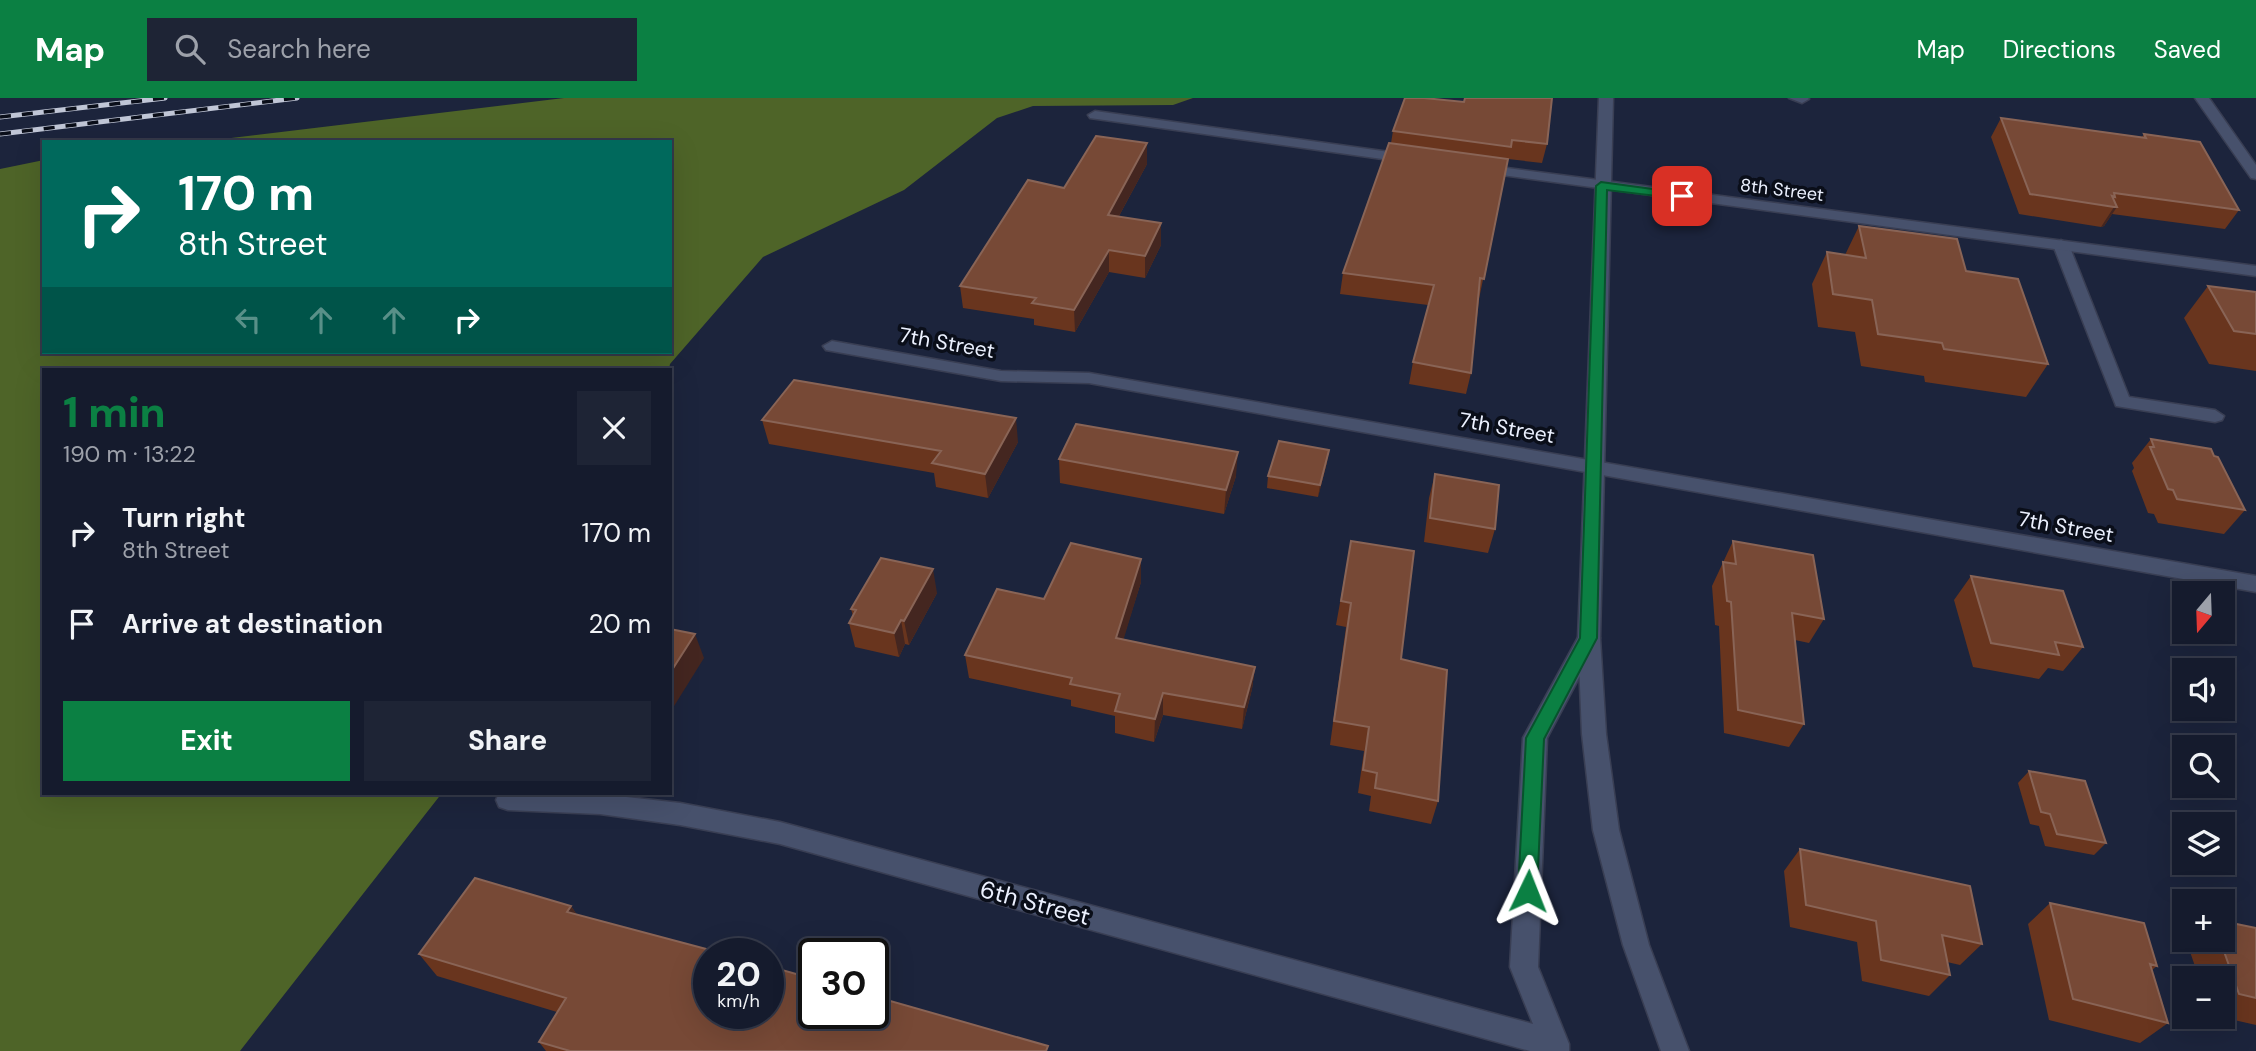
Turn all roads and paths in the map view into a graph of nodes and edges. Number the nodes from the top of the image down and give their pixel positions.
1 (1606, 98) edge
2 (1796, 98) edge
3 (2202, 98) edge
4 (1802, 99) edge
5 (1096, 116) dead end
6 (1424, 161) edge
7 (1465, 167) edge
8 (2256, 175) edge
9 (1601, 186) junction
10 (2061, 245) junction
11 (2256, 271) edge
12 (832, 346) dead end
13 (2215, 416) dead end
14 (1595, 466) junction
15 (2256, 584) edge
16 (1589, 638) junction
17 (508, 800) dead end
18 (1555, 1048) edge
19 (1675, 1051) edge

1 - 9 street
2 - 4 street
3 - 8 street
5 - 6 street
7 - 9 street, 8th Street
9 - 10 street, 8th Street
9 - 14 street
10 - 11 street, 8th Street
10 - 13 street
12 - 14 street, 7th Street
14 - 15 street, 7th Street
14 - 16 street
16 - 18 street
16 - 19 street
17 - 18 street, 6th Street

